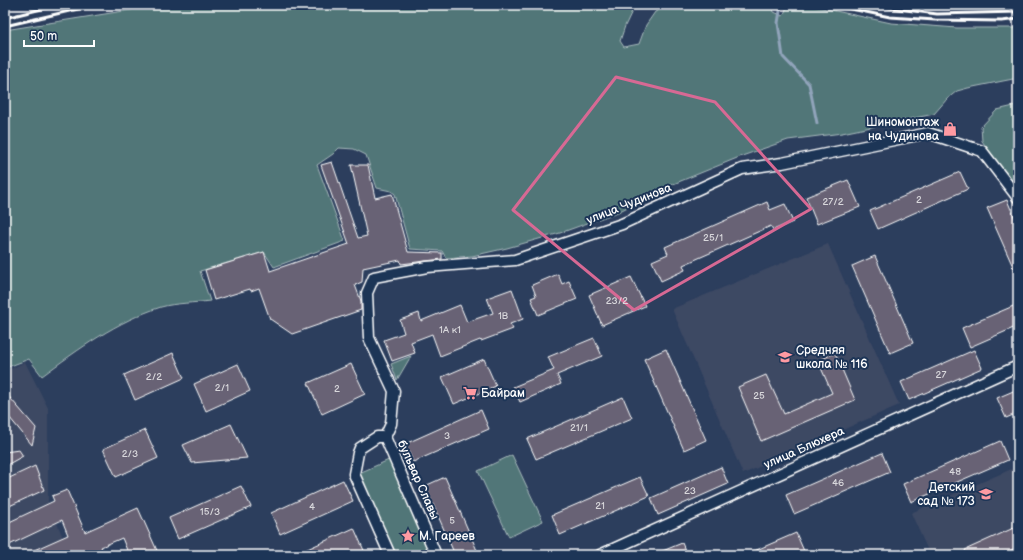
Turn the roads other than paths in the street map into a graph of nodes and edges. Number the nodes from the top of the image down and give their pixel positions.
1 (1018, 198) edge
2 (1018, 366) edge
3 (385, 437) junction
4 (390, 555) edge
5 (436, 555) edge
6 (600, 555) edge

1 - 3 street, улица Чудинова
2 - 6 street, улица Блюхера
3 - 4 street
3 - 5 street, бульвар Славы

